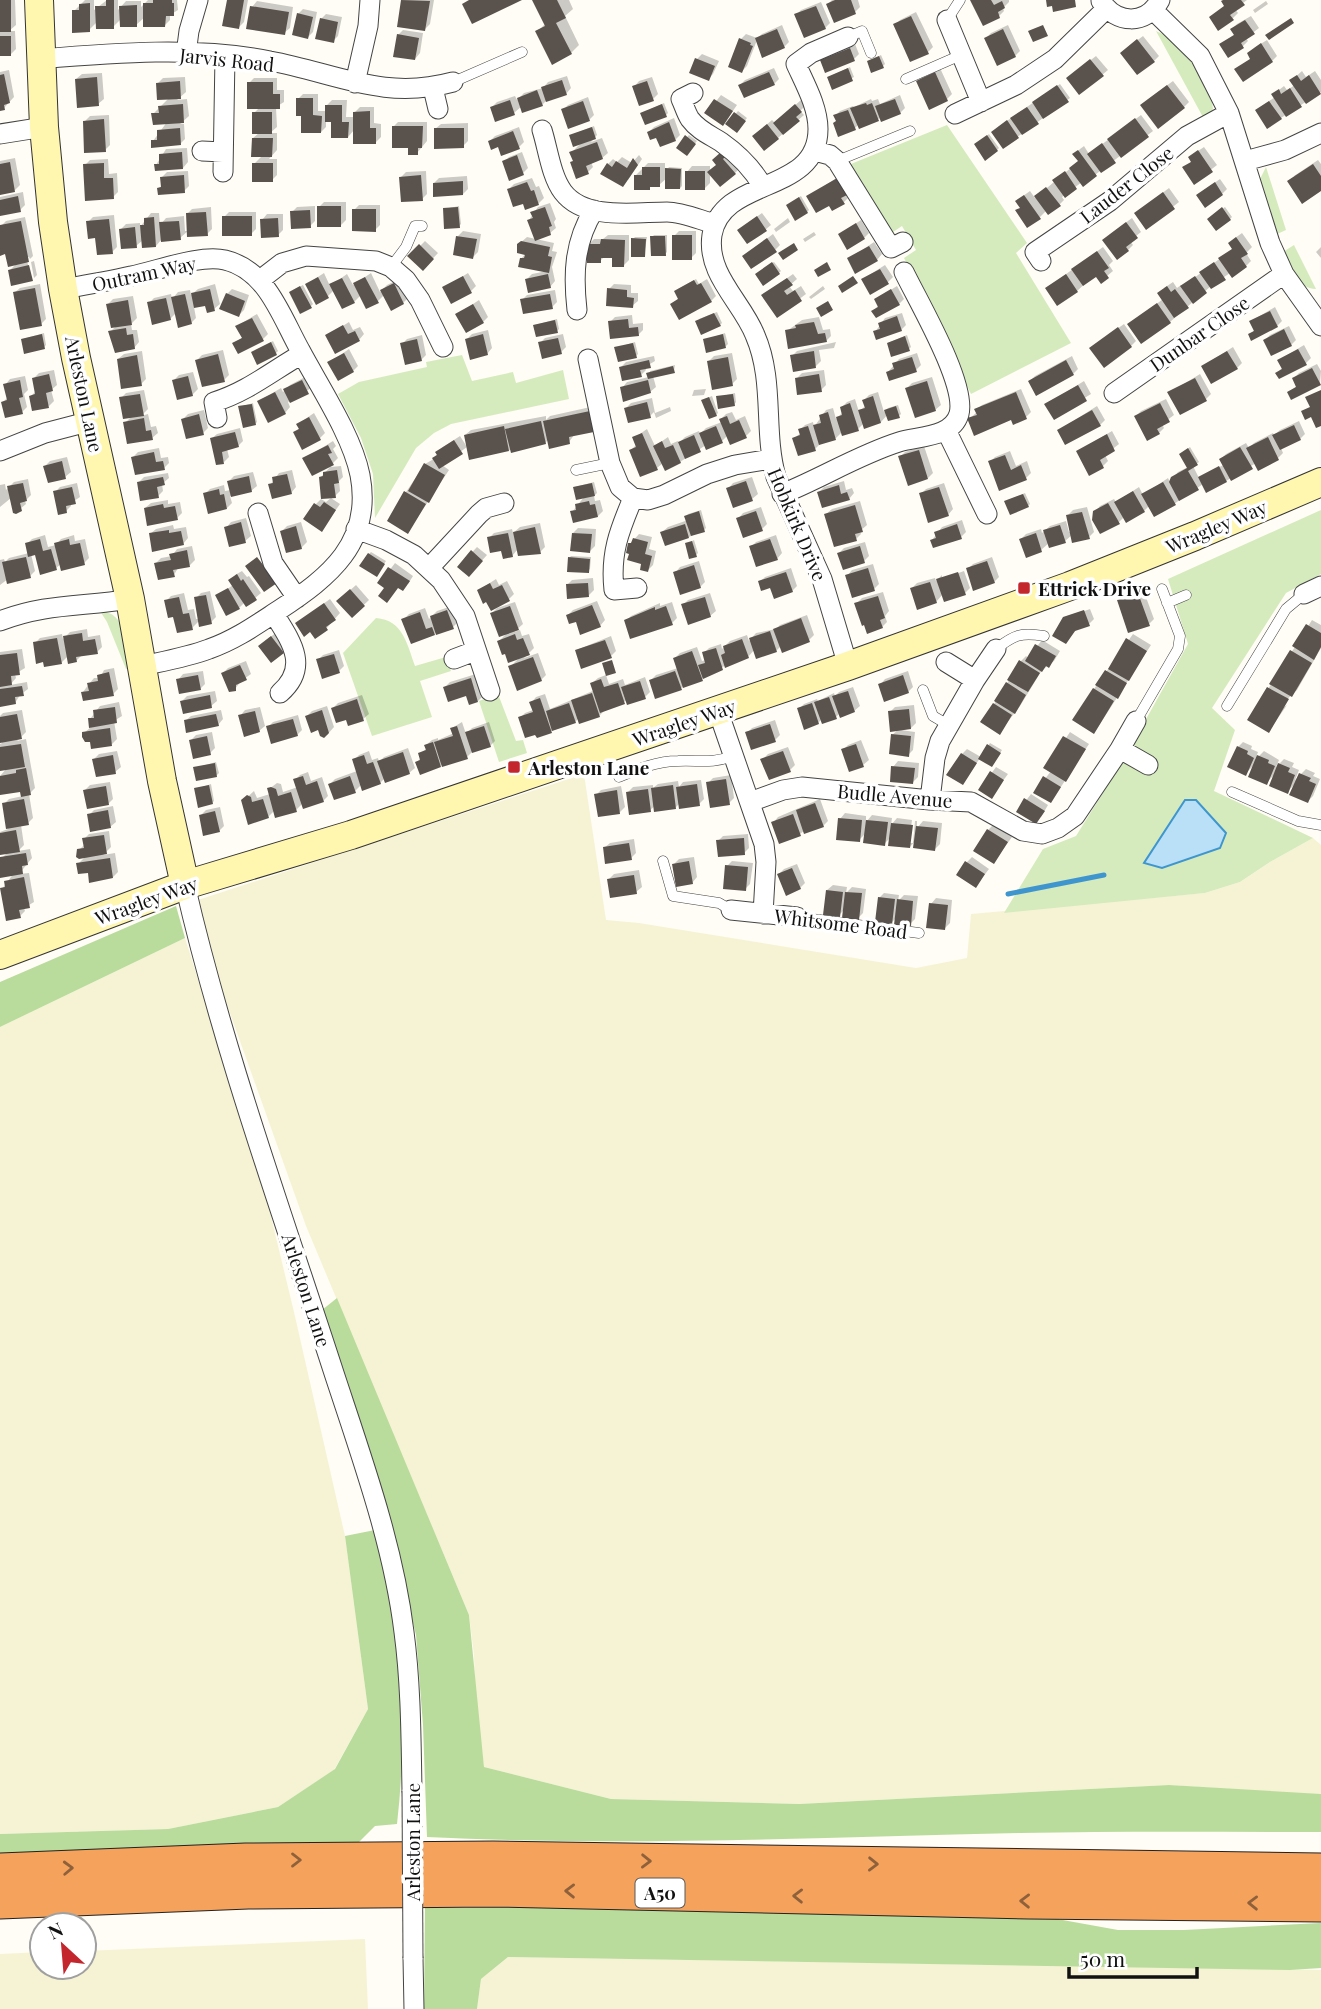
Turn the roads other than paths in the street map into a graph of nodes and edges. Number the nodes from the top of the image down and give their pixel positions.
1 (39, 0) edge
2 (198, 0) edge
3 (370, 0) edge
4 (960, 0) edge
5 (1103, 5) edge
6 (1156, 5) edge
7 (947, 20) joint
8 (848, 37) joint
9 (522, 52) dead end
10 (186, 54) junction
11 (871, 54) dead end
12 (961, 55) junction
13 (225, 56) junction
14 (40, 59) junction
15 (906, 79) dead end
16 (453, 82) joint
17 (355, 83) junction
18 (433, 88) junction
19 (693, 93) dead end
20 (981, 102) junction
21 (438, 108) dead end
22 (1228, 113) junction
23 (955, 114) dead end
24 (44, 127) junction
25 (542, 130) dead end
26 (910, 131) dead end
27 (1321, 133) edge
28 (0, 134) edge
29 (815, 151) junction
30 (202, 152) dead end
31 (223, 152) junction
32 (837, 161) junction
33 (1245, 161) junction
34 (223, 172) dead end
35 (763, 187) junction
36 (594, 211) junction
37 (715, 224) junction
38 (422, 226) dead end
39 (902, 242) dead end
40 (1041, 261) dead end
41 (391, 267) junction
42 (904, 272) dead end
43 (1284, 274) junction
44 (260, 280) junction
45 (63, 289) junction
46 (580, 300) dead end
47 (1315, 305) edge
48 (1321, 326) edge
49 (443, 347) dead end
50 (302, 355) junction
51 (588, 359) dead end
52 (1114, 393) dead end
53 (217, 418) dead end
54 (90, 421) junction
55 (946, 430) junction
56 (0, 451) edge
57 (771, 459) junction
58 (610, 463) junction
59 (576, 470) dead end
60 (1321, 482) edge
61 (782, 494) junction
62 (632, 498) junction
63 (504, 503) dead end
64 (258, 513) dead end
65 (987, 514) dead end
66 (356, 529) junction
67 (429, 568) junction
68 (637, 588) dead end
69 (1162, 589) dead end
70 (1313, 590) edge
71 (1186, 595) dead end
72 (130, 598) junction
73 (297, 598) junction
74 (1167, 603) junction
75 (274, 614) junction
76 (0, 621) edge
77 (1044, 636) dead end
78 (996, 649) joint
79 (475, 651) junction
80 (454, 659) dead end
81 (946, 662) dead end
82 (142, 666) junction
83 (848, 666) junction
84 (975, 680) junction
85 (923, 690) dead end
86 (490, 691) dead end
87 (280, 693) dead end
88 (1227, 706) dead end
89 (718, 711) junction
90 (1136, 721) joint
91 (950, 726) junction
92 (1120, 749) junction
93 (733, 756) junction
94 (1148, 765) dead end
95 (619, 777) dead end
96 (1232, 792) dead end
97 (930, 800) junction
98 (750, 802) junction
99 (1321, 825) edge
100 (663, 861) dead end
101 (185, 886) junction
102 (731, 910) joint
103 (763, 914) junction
104 (797, 917) joint
105 (919, 933) dead end
106 (0, 955) edge
107 (0, 1871) edge
108 (1321, 1871) edge
109 (0, 1901) edge
110 (1321, 1904) edge
111 (414, 2009) edge

1 - 14 street, Arleston Lane
2 - 10 street
3 - 17 street
4 - 7 lane
5 - 6 street
5 - 20 street
6 - 22 street
7 - 12 street
8 - 11 lane
8 - 29 street
9 - 16 lane
10 - 13 street, Jarvis Road
10 - 14 street, Jarvis Road
12 - 15 lane
12 - 20 street
13 - 17 street, Jarvis Road
13 - 31 street
14 - 24 street, Arleston Lane
16 - 18 street, Jarvis Road
17 - 18 street, Jarvis Road
18 - 21 street
19 - 35 street
20 - 23 street
22 - 33 street
22 - 40 street, Lauder Close
24 - 28 street
24 - 45 street, Arleston Lane
25 - 36 street
26 - 32 lane
27 - 33 street
29 - 32 street
29 - 35 street
30 - 31 street
31 - 34 street
32 - 39 street
33 - 43 street
35 - 37 street
36 - 37 street
36 - 46 street
37 - 57 street, Hobkirk Drive
38 - 41 lane
41 - 44 street
41 - 49 street
42 - 55 street
43 - 47 street
43 - 52 street, Dunbar Close
44 - 45 street, Outram Way
44 - 50 street
45 - 54 street, Arleston Lane
47 - 48 street
50 - 53 street
50 - 66 street
51 - 58 street
54 - 56 street
54 - 72 street, Arleston Lane
55 - 61 street
55 - 65 street
57 - 61 street, Hobkirk Drive
57 - 62 street
58 - 59 lane
58 - 62 street
60 - 83 street, Wragley Way
61 - 83 street, Hobkirk Drive
62 - 68 street
63 - 67 street
64 - 73 street
66 - 67 street
66 - 73 street
67 - 79 street
69 - 74 lane
70 - 88 lane
71 - 74 lane
72 - 76 street
72 - 82 street, Arleston Lane
73 - 75 street
74 - 90 lane
75 - 82 street
75 - 87 street
77 - 78 lane
78 - 84 street
79 - 80 street
79 - 86 street
81 - 84 street
82 - 101 street, Arleston Lane
83 - 89 street, Wragley Way
84 - 91 street
85 - 91 lane
89 - 93 street, Whitsome Road
89 - 101 street, Wragley Way
90 - 92 street, Budle Avenue
91 - 97 street
92 - 94 street
92 - 97 street, Budle Avenue
93 - 95 lane
93 - 98 street, Whitsome Road
96 - 99 lane
97 - 98 street, Budle Avenue
98 - 103 street, Whitsome Road
100 - 102 lane, Whitsome Road
101 - 106 street, Wragley Way
101 - 111 street, Arleston Lane, bridge
102 - 103 street, Whitsome Road
103 - 104 street, Whitsome Road
104 - 105 lane, Whitsome Road
107 -> 108 highway, A50
110 -> 109 highway, A50

